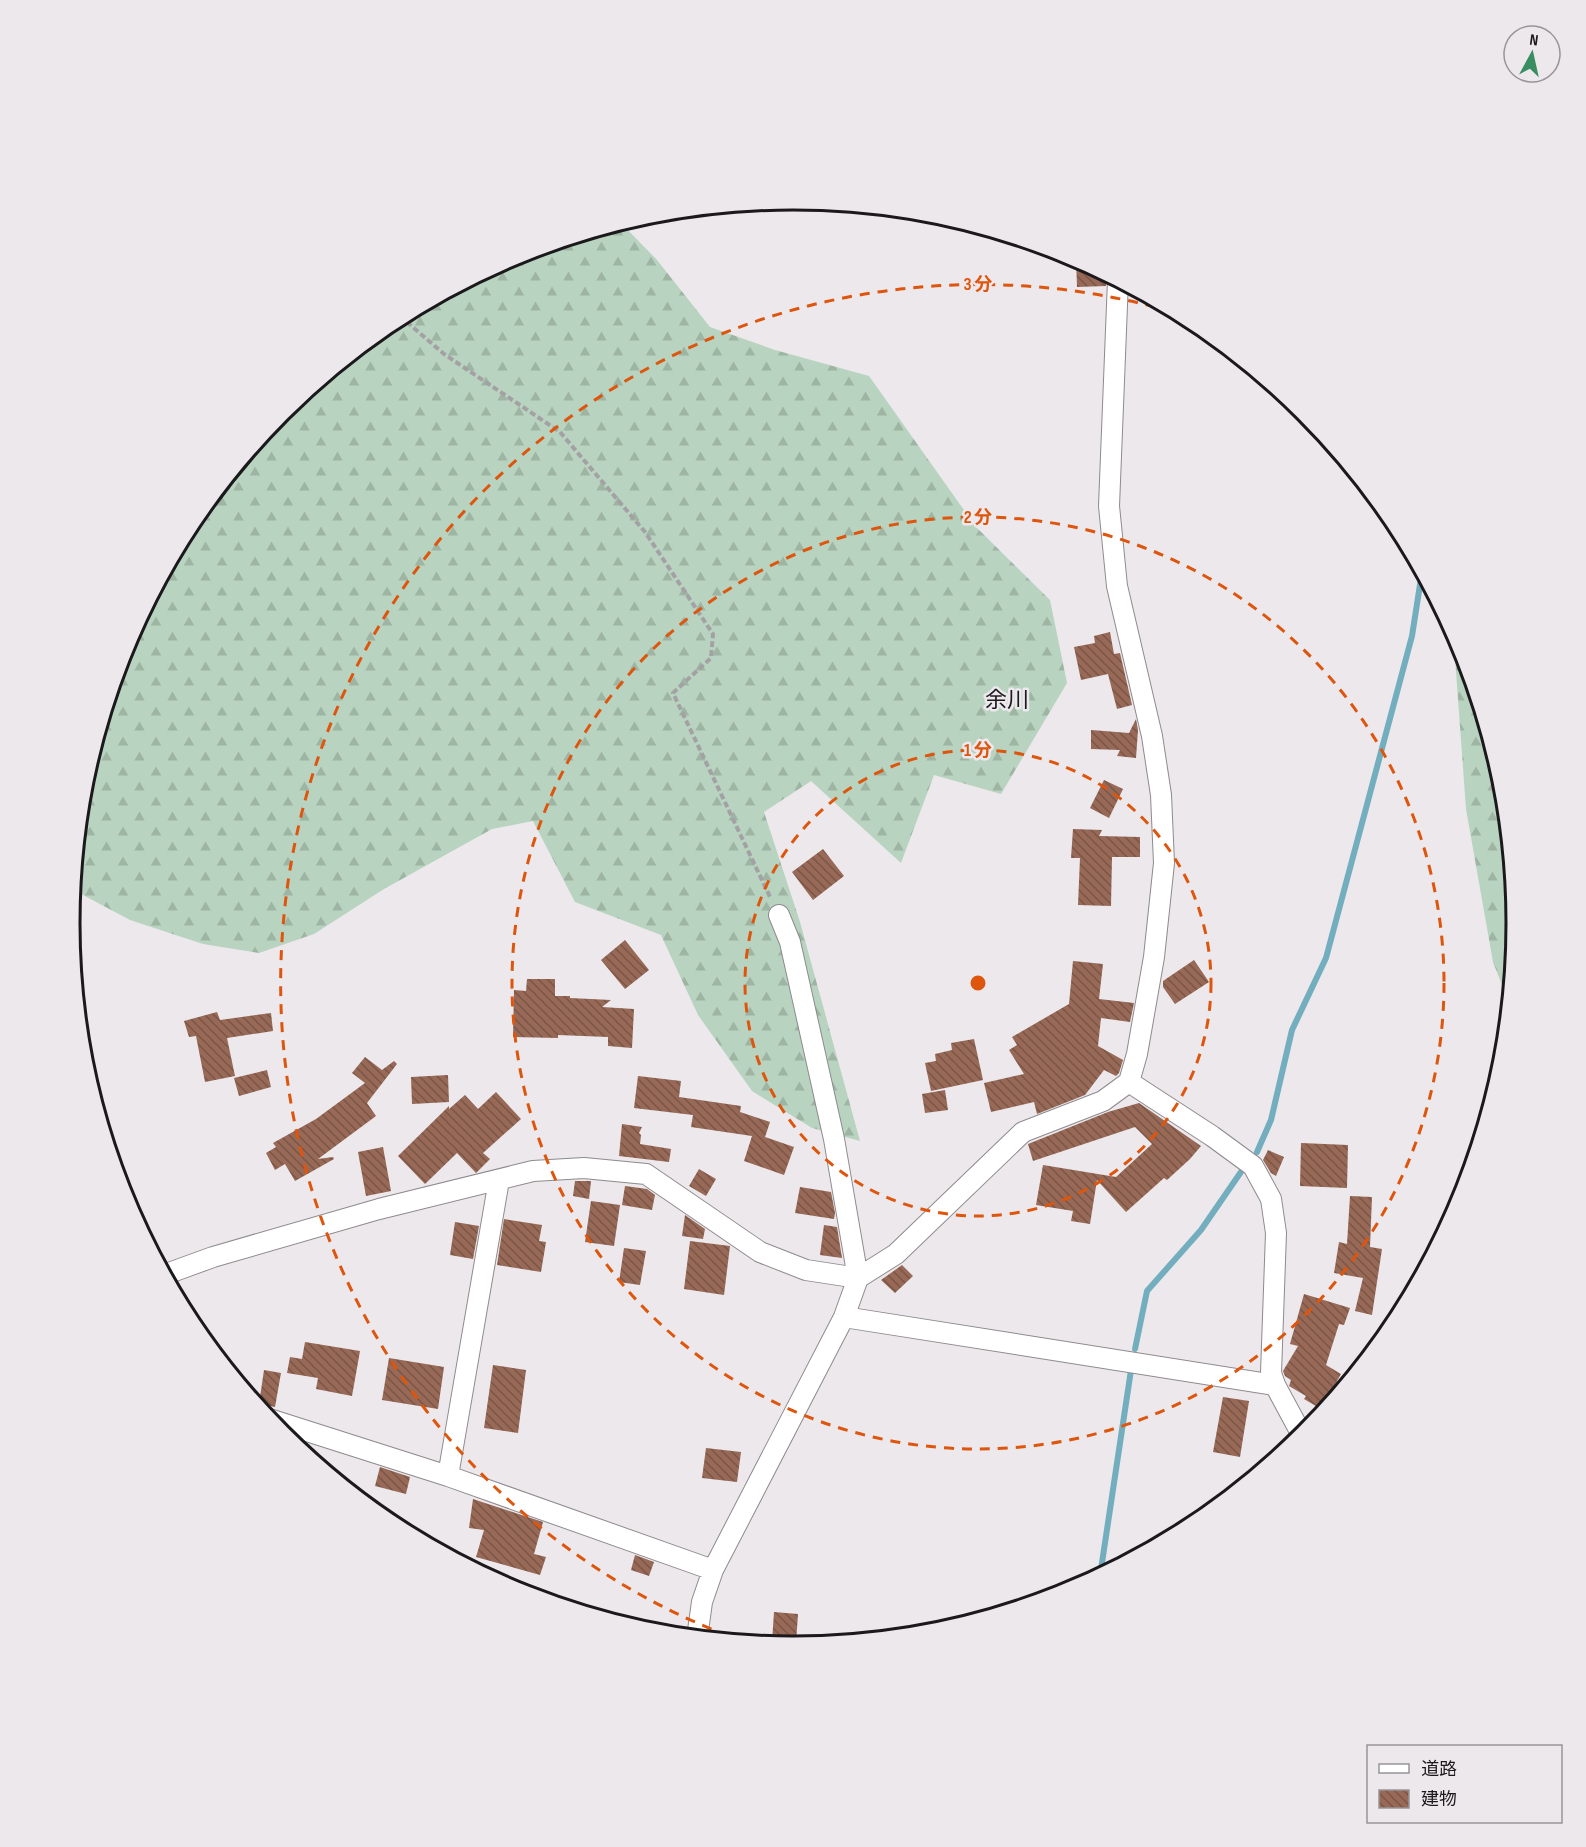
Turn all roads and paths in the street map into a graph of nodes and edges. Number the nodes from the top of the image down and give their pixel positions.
1 (1118, 289) edge
2 (408, 323) edge
3 (780, 915) joint
4 (1129, 1082) junction
5 (499, 1180) junction
6 (171, 1272) edge
7 (858, 1278) junction
8 (844, 1317) junction
9 (1275, 1385) junction
10 (284, 1424) edge
11 (1298, 1428) edge
12 (448, 1476) junction
13 (713, 1570) junction
14 (698, 1631) edge

1 - 4 street
2 - 3 path
3 - 7 street
4 - 7 street
4 - 9 street
5 - 6 street
5 - 7 street
5 - 12 street
7 - 8 street
8 - 9 street
8 - 13 street
9 - 11 street
10 - 12 street
12 - 13 street
13 - 14 street

